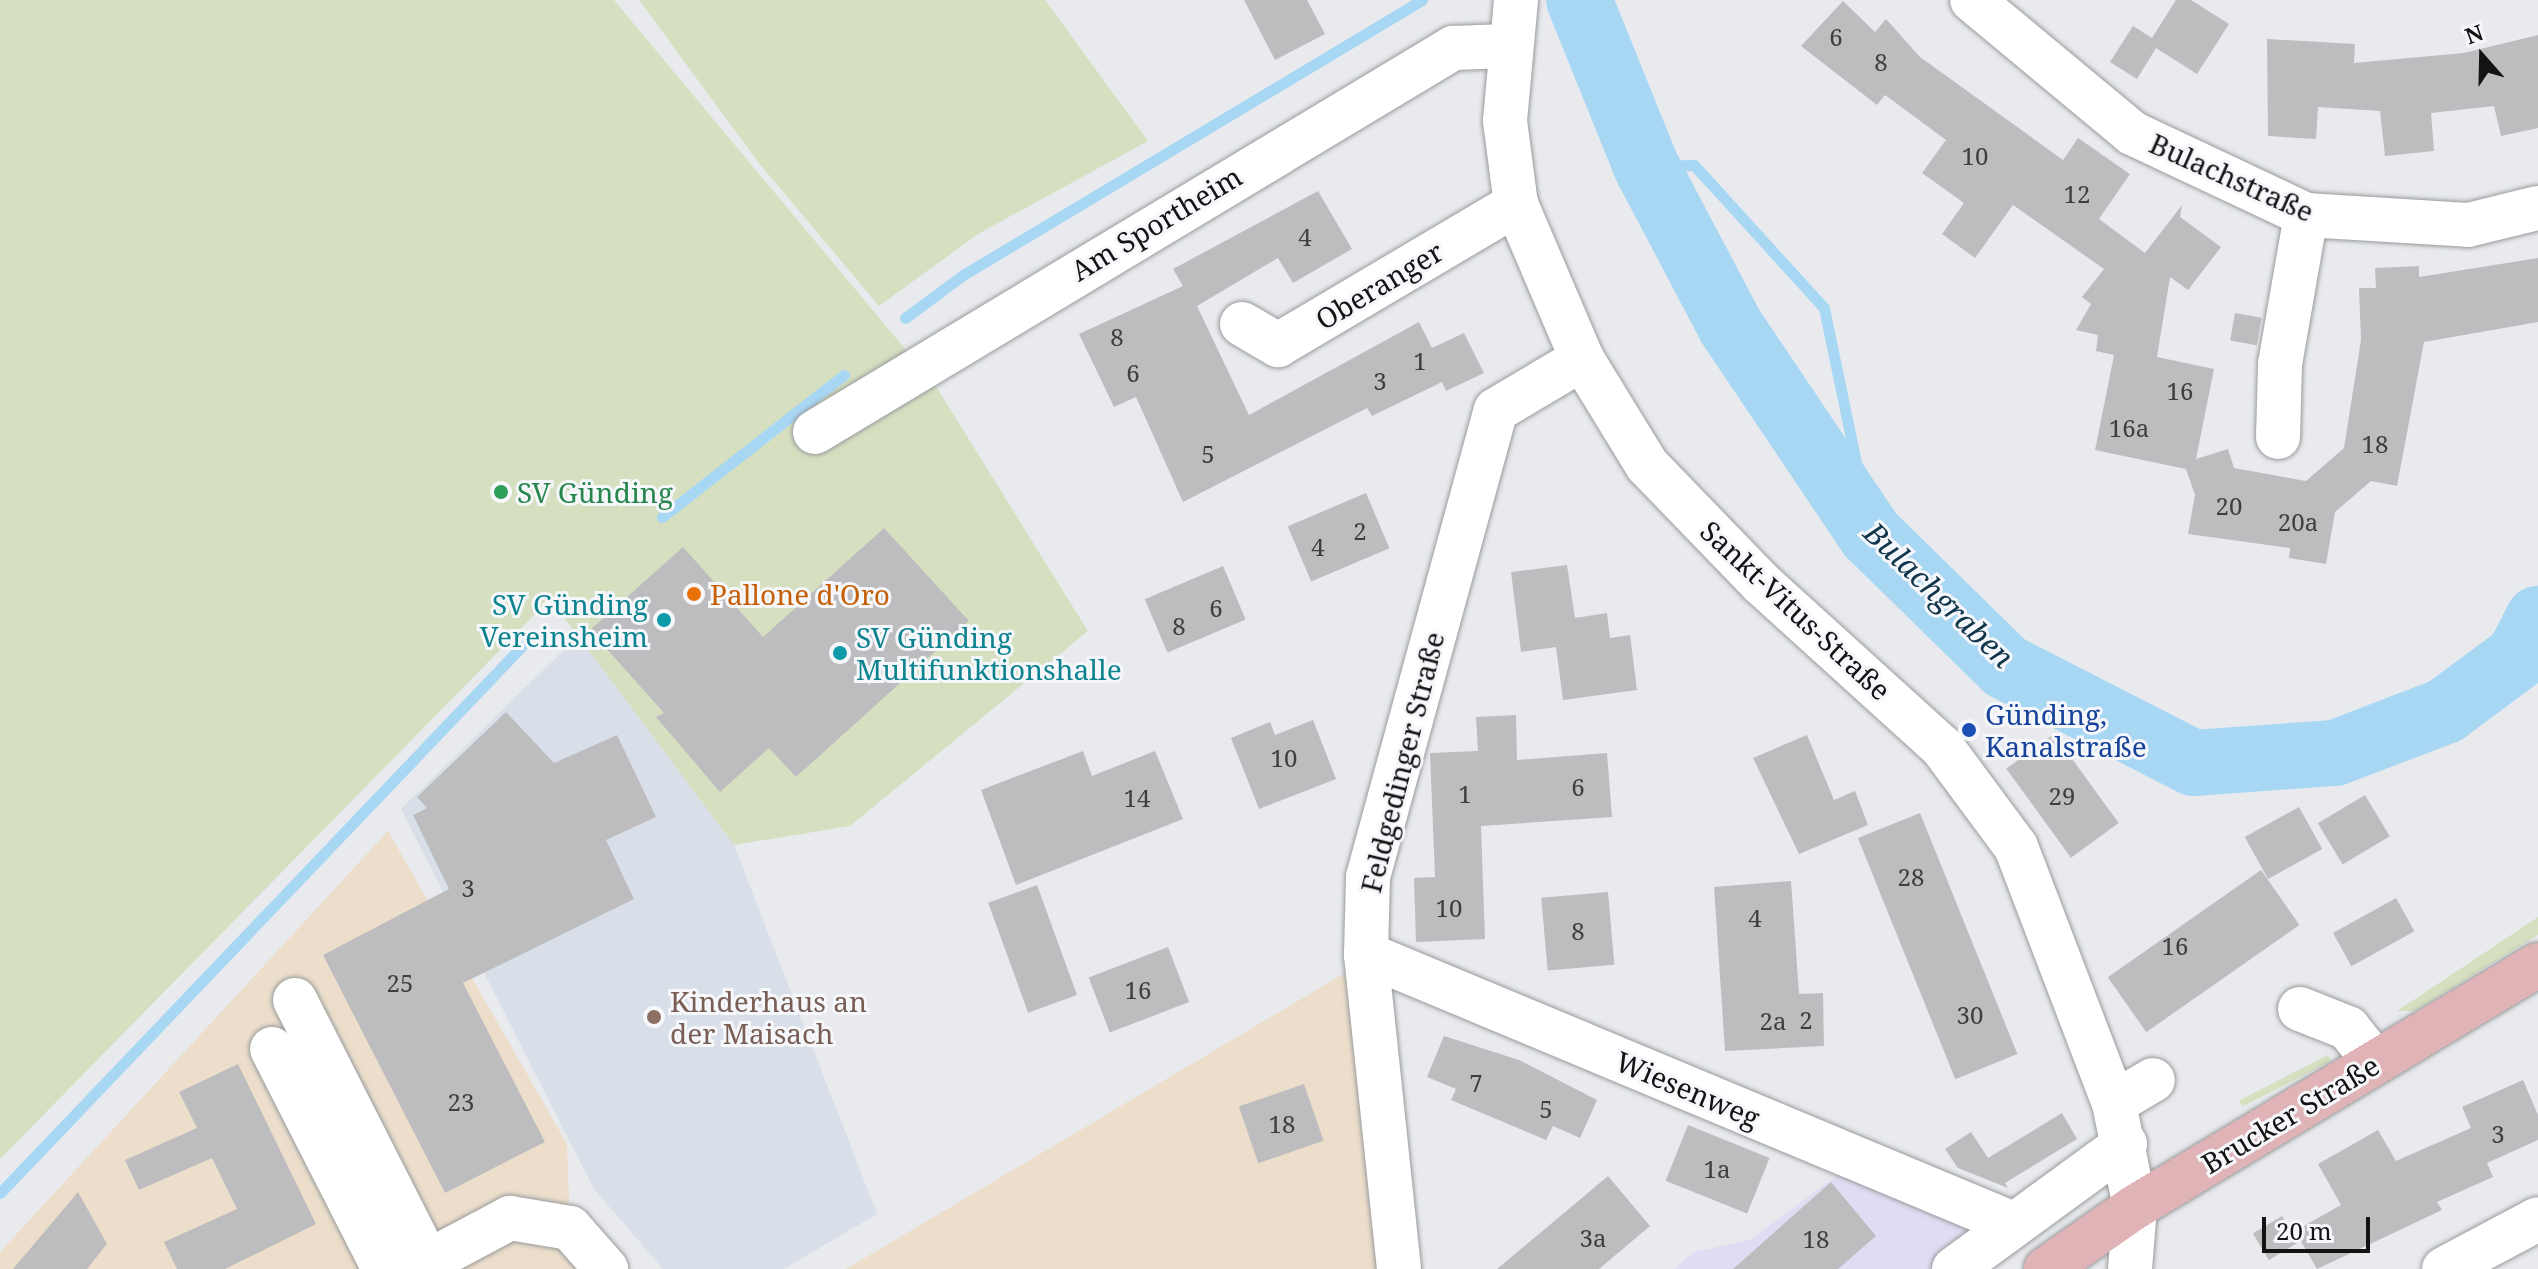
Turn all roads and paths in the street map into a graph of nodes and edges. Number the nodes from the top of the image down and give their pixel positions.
1 (1516, 0) edge
2 (1972, 0) edge
3 (1507, 46) junction
4 (1516, 204) junction
5 (2538, 208) edge
6 (2306, 215) junction
7 (1242, 324) dead end
8 (1582, 359) junction
9 (815, 432) dead end
10 (2278, 437) dead end
11 (1366, 954) junction
12 (2538, 965) edge
13 (295, 1000) dead end
14 (2300, 1009) dead end
15 (272, 1049) dead end
16 (2375, 1062) junction
17 (2153, 1080) dead end
18 (2120, 1124) junction
19 (2135, 1207) junction
20 (2538, 1219) edge
21 (2011, 1223) junction
22 (421, 1265) edge
23 (384, 1269) edge
24 (606, 1269) edge
25 (1399, 1269) edge
26 (1954, 1269) edge
27 (2046, 1269) edge
28 (2130, 1269) edge
29 (2444, 1269) edge

1 - 3 street, Sankt-Vitus-Straße
2 - 6 street, Bulachstraße
3 - 4 street, Sankt-Vitus-Straße
3 - 9 street, Am Sportheim
4 - 7 street, Oberanger
4 - 8 street, Sankt-Vitus-Straße
5 - 6 street, Bulachstraße
6 - 10 street
8 - 11 street, Feldgedinger Straße
8 - 18 street, Sankt-Vitus-Straße
11 - 21 street, Wiesenweg
11 - 25 street, Feldgedinger Straße
12 - 16 main road, Brucker Straße
13 - 22 street
14 - 16 street
15 - 23 street
16 - 19 main road, Brucker Straße
17 - 18 street
18 - 19 street, Sankt-Vitus-Straße
18 - 21 street
19 - 27 main road, Brucker Straße
19 - 28 street, Sankt-Vitus-Straße
20 - 29 street
21 - 26 street
22 - 24 street

